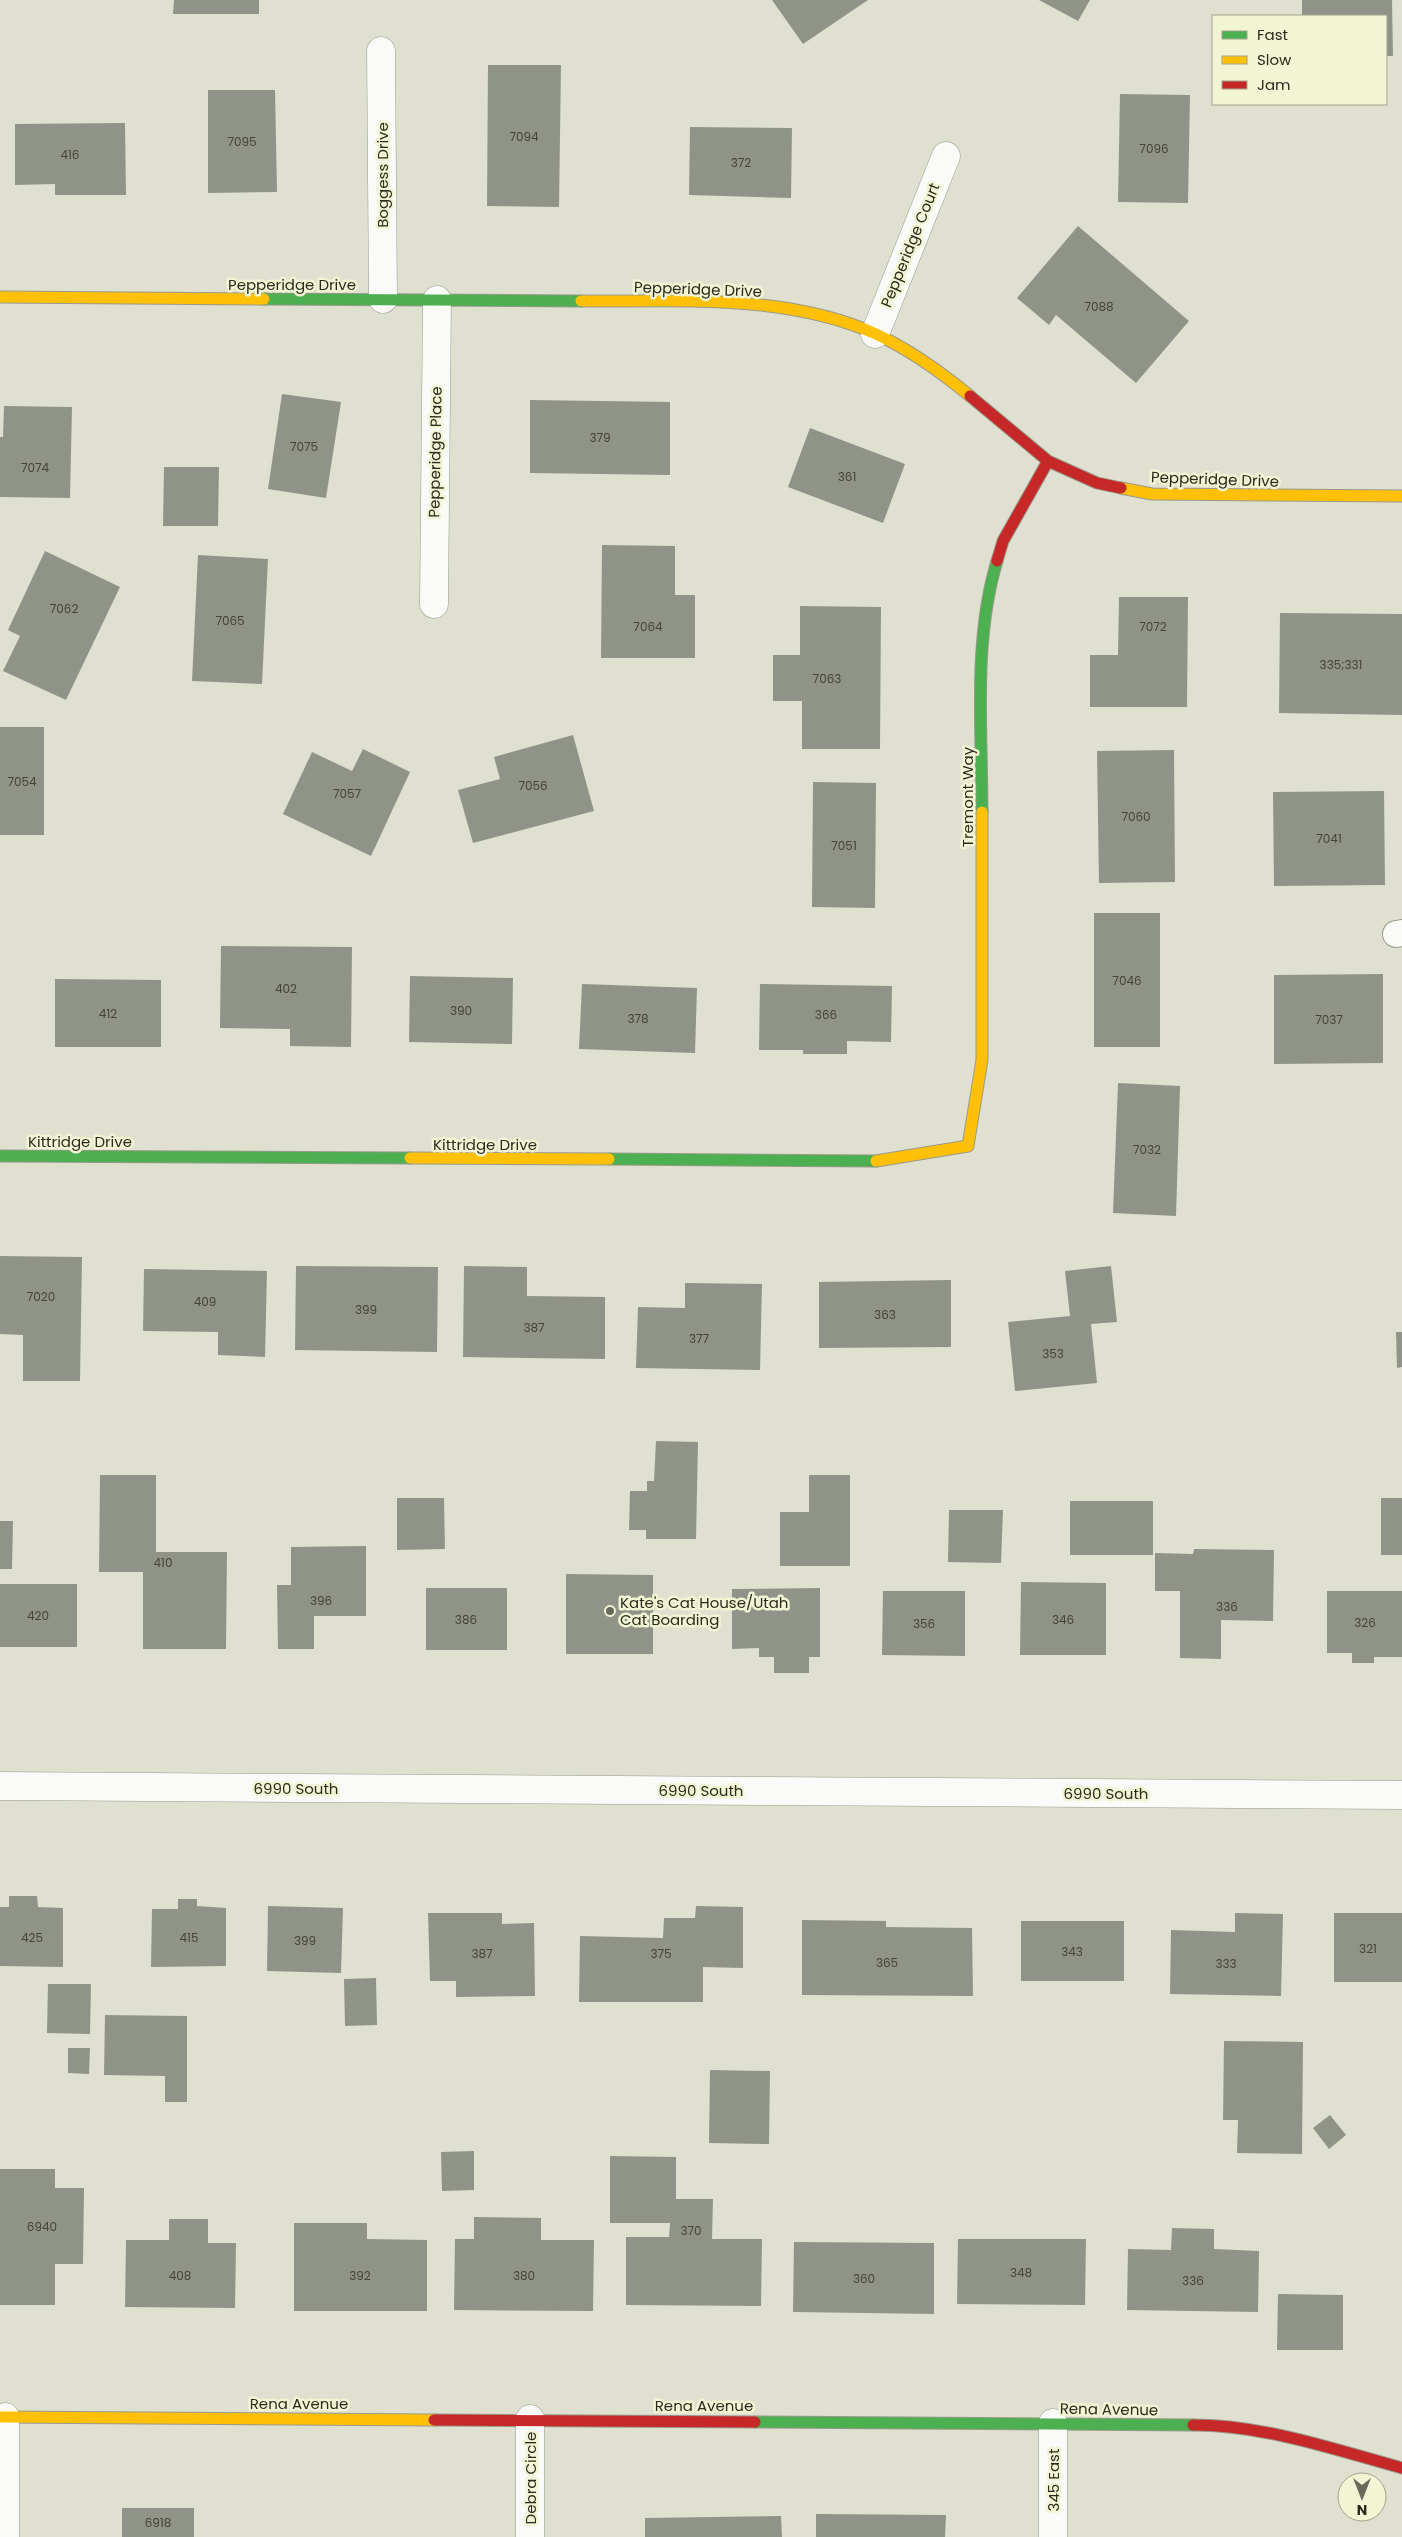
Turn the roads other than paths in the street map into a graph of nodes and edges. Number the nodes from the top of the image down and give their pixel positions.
1 (381, 51) dead end
2 (946, 156) dead end
3 (0, 297) edge
4 (383, 299) junction
5 (437, 300) junction
6 (875, 334) junction
7 (1048, 461) junction
8 (1402, 496) edge
9 (434, 604) dead end
10 (968, 1146) joint
11 (0, 1156) edge
12 (0, 1786) edge
13 (1402, 1795) edge
14 (2, 2417) edge
15 (530, 2419) junction
16 (1053, 2423) junction
17 (1402, 2468) edge
18 (5, 2537) edge
19 (530, 2537) edge
20 (1053, 2537) edge

1 - 4 street, Boggess Drive
2 - 6 street, Pepperidge Court
3 - 4 street, Pepperidge Drive
4 - 5 street, Pepperidge Drive
5 - 6 street, Pepperidge Drive
5 - 9 street, Pepperidge Place
6 - 7 street, Pepperidge Drive
7 - 8 street, Pepperidge Drive
7 - 10 street, Tremont Way
10 - 11 street, Kittridge Drive
12 - 13 street, 6990 South
14 - 15 street, Rena Avenue
14 - 18 street
15 - 16 street, Rena Avenue
15 - 19 street, Debra Circle
16 - 17 street, Rena Avenue
16 - 20 street, 345 East

